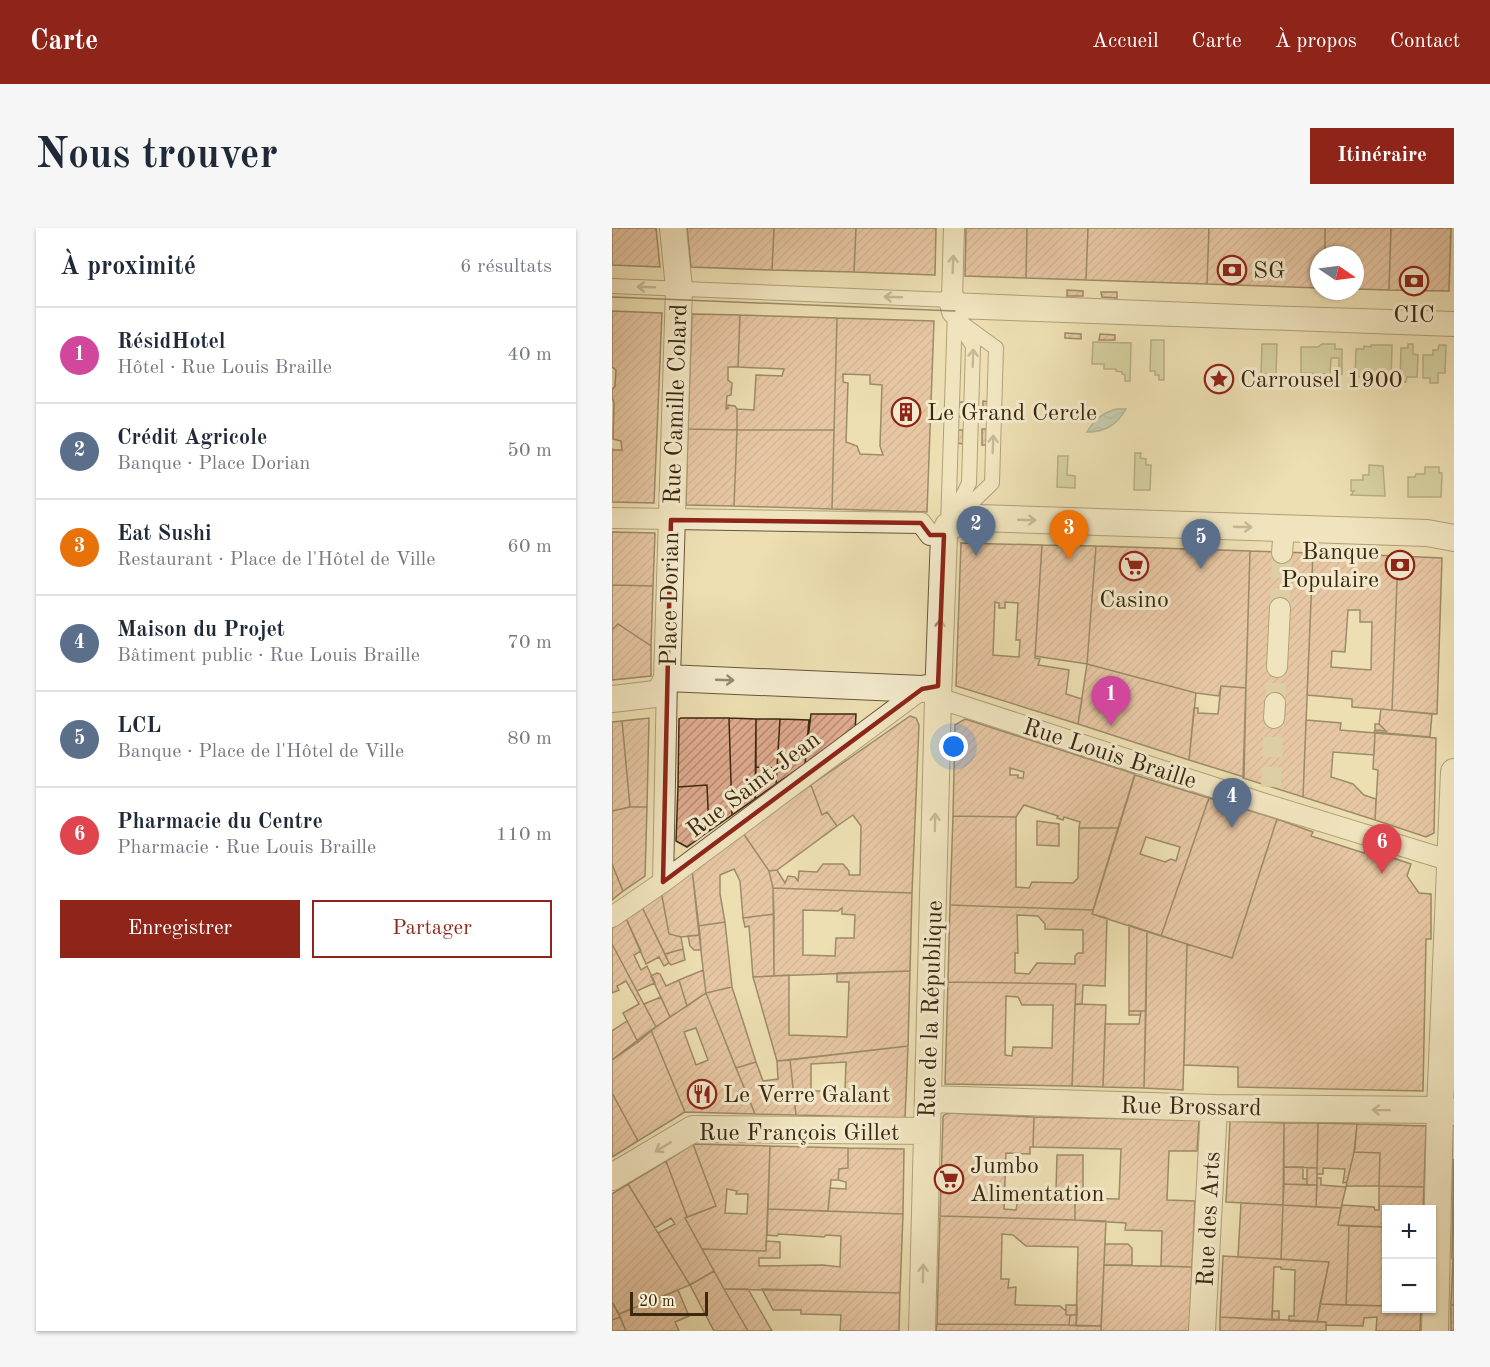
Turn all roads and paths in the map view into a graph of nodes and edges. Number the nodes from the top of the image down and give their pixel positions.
1 (673, 228) edge
2 (954, 228) edge
3 (612, 286) edge
4 (679, 288) junction
5 (954, 310) junction
6 (1454, 319) edge
7 (1454, 329) edge
8 (612, 518) edge
9 (671, 520) junction
10 (946, 531) junction
11 (1454, 538) edge
12 (1280, 608) tunnel mouth
13 (1277, 667) tunnel mouth
14 (667, 678) junction
15 (933, 691) junction
16 (612, 699) edge
17 (1454, 772) edge
18 (1452, 861) edge
19 (663, 882) junction
20 (612, 917) edge
21 (928, 1099) junction
22 (1214, 1108) junction
23 (1447, 1111) edge
24 (927, 1131) junction
25 (612, 1178) edge
26 (922, 1331) edge
27 (1202, 1331) edge
28 (1435, 1331) edge

1 - 4 street, Rue Camille Colard
5 -> 2 street
4 -> 3 lane
5 -> 4 lane
4 - 9 street, Rue Camille Colard
5 - 6 lane
5 - 7 lane
5 - 10 lane
10 -> 5 lane
10 -> 5 lane
8 - 9 street
9 - 10 street, Place Dorian
9 - 14 street, Place Dorian
10 -> 11 street
15 -> 10 street
12 - 13 street
14 -> 15 street, Place Dorian
14 - 16 street
14 - 19 street
15 - 18 street, Rue Louis Braille
15 - 19 street, Rue Saint-Jean
21 -> 15 street, Rue de la République
17 - 18 street
18 - 23 street
19 - 20 street, Rue Saint-Jean
21 - 22 street, Rue Brossard
21 - 24 street, Rue de la République
23 -> 22 street, Rue Brossard
22 - 27 street, Rue des Arts
23 - 28 street
24 -> 25 street, Rue François Gillet
26 -> 24 street, Rue de la République

